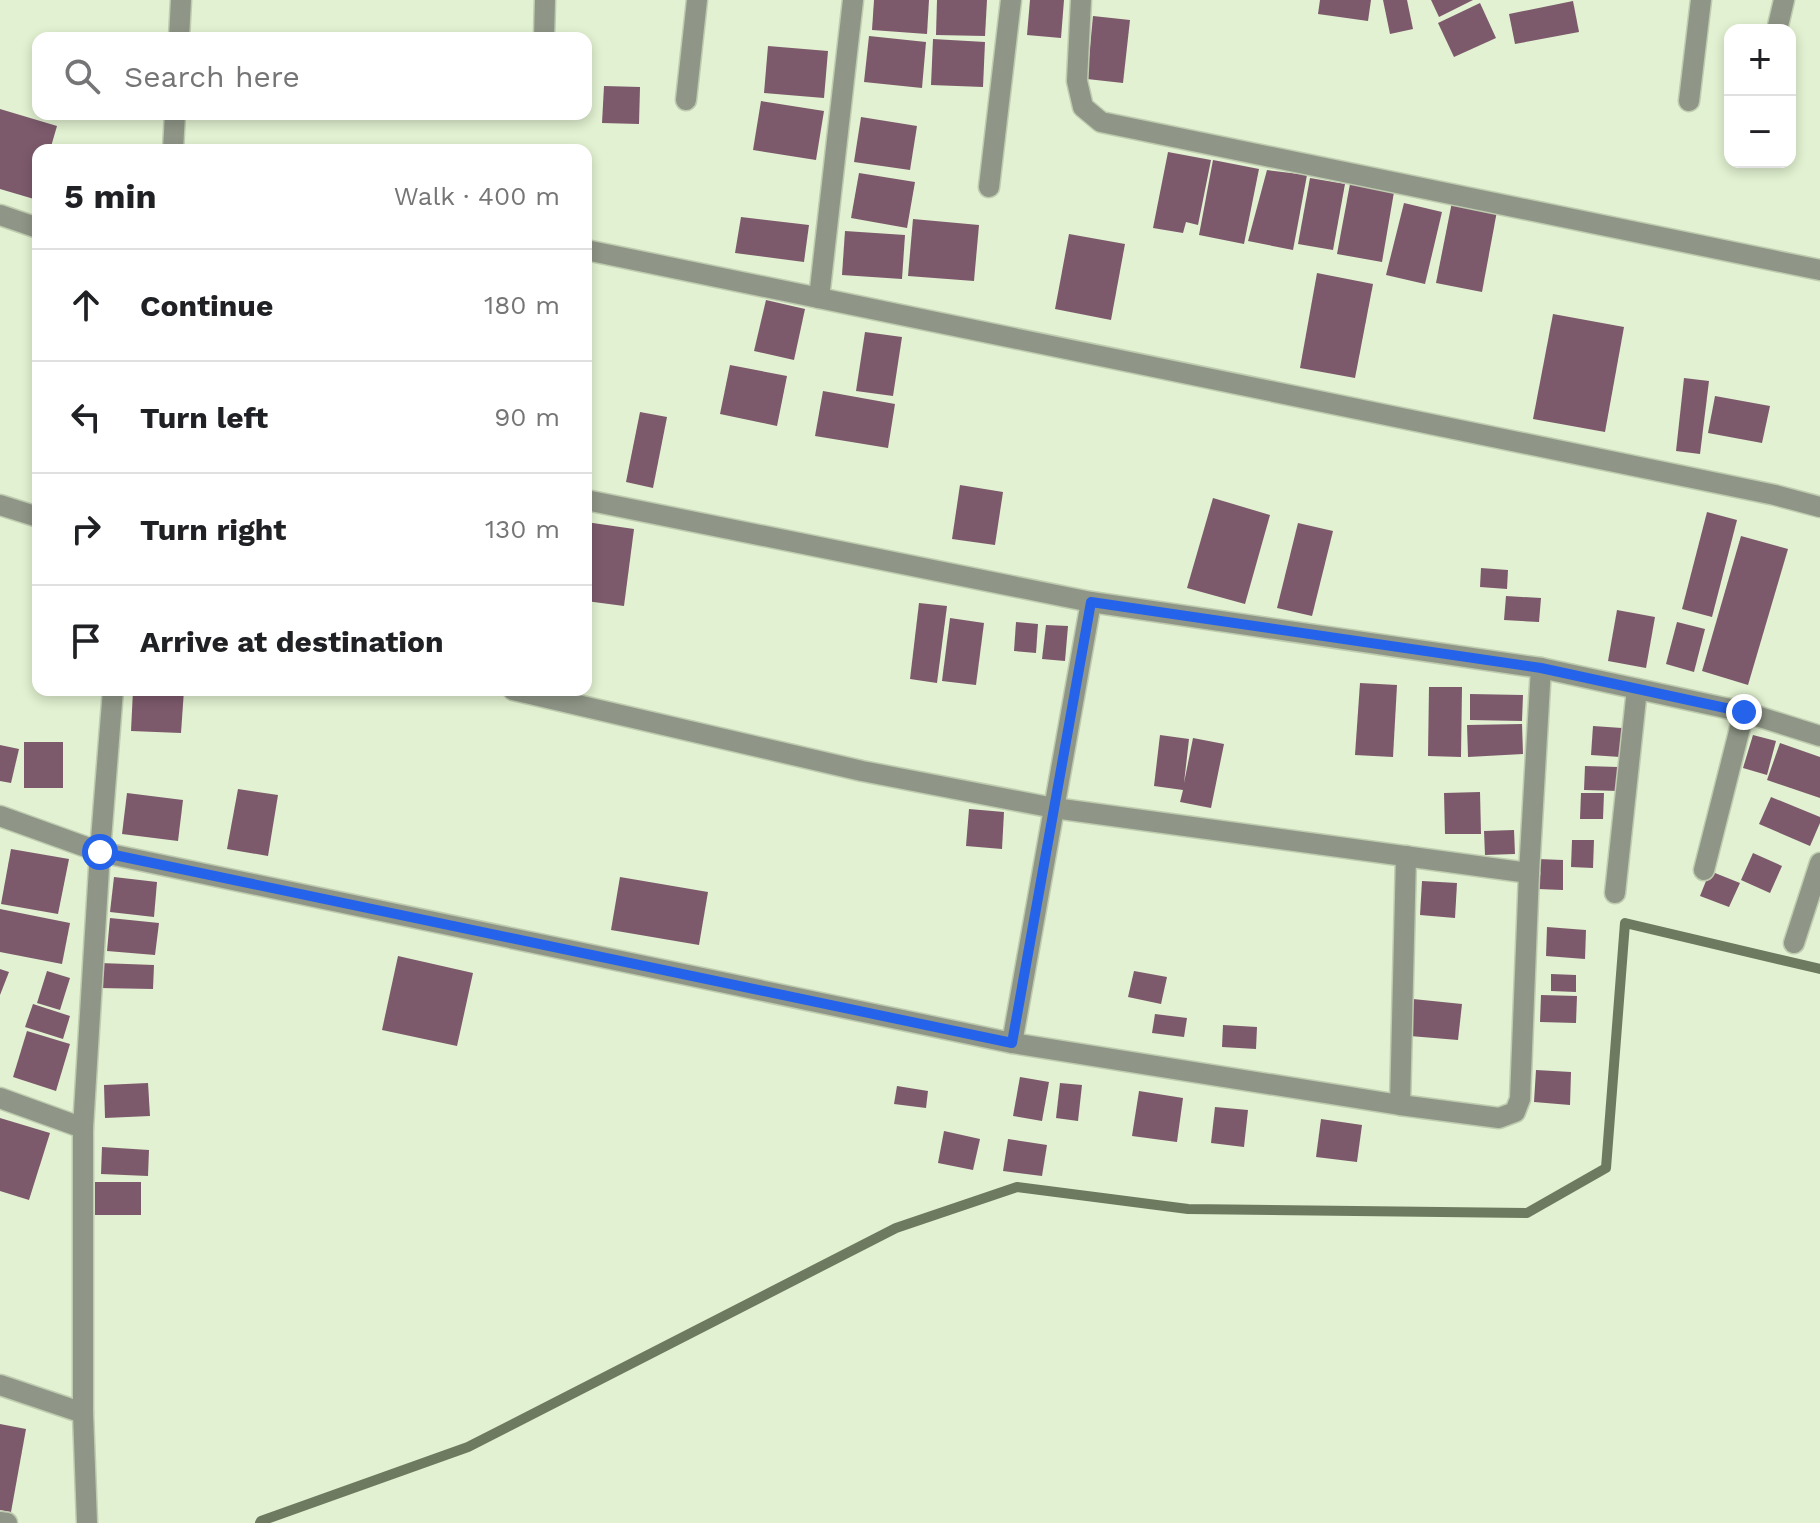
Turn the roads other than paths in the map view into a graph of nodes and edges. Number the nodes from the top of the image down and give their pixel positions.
1 (181, 0) edge
2 (545, 0) edge
3 (697, 0) edge
4 (853, 0) edge
5 (1011, 0) edge
6 (1081, 0) edge
7 (1701, 0) edge
8 (1784, 0) edge
9 (1778, 24) edge
10 (179, 32) edge
11 (544, 32) edge
12 (686, 100) dead end
13 (1689, 101) dead end
14 (175, 120) edge
15 (173, 144) edge
16 (989, 187) dead end
17 (0, 215) edge
18 (32, 226) edge
19 (592, 251) edge
20 (1820, 270) edge
21 (819, 298) junction
22 (592, 501) edge
23 (0, 505) edge
24 (1820, 507) edge
25 (32, 515) edge
26 (1091, 602) junction
27 (1541, 668) junction
28 (1637, 689) junction
29 (113, 696) edge
30 (539, 696) edge
31 (1744, 712) junction
32 (1820, 736) edge
33 (1054, 808) junction
34 (0, 816) edge
35 (100, 852) junction
36 (1406, 856) junction
37 (1820, 863) edge
38 (1704, 870) dead end
39 (1529, 873) junction
40 (1615, 893) dead end
41 (1794, 943) dead end
42 (1012, 1043) junction
43 (0, 1098) edge
44 (1400, 1105) junction
45 (83, 1128) junction
46 (0, 1385) edge
47 (83, 1413) junction
48 (0, 1522) edge
49 (7, 1523) edge
50 (87, 1523) edge

1 - 10 street
2 - 11 street
3 - 12 street
4 - 21 street
5 - 16 street
6 - 20 street
7 - 13 street
8 - 9 street
14 - 15 street
17 - 18 street
19 - 21 street
21 - 24 street
22 - 26 street
23 - 25 street
26 - 27 street
26 - 33 street
27 - 28 street
27 - 39 street
28 - 31 street
28 - 40 street
29 - 35 street
30 - 33 street
31 - 32 street
31 - 38 street
33 - 36 street
33 - 42 street
34 - 35 street
35 - 42 street
35 - 45 street
36 - 39 street
36 - 44 street
37 - 41 street
39 - 44 street
42 - 44 street
43 - 45 street
45 - 47 street
46 - 47 street
47 - 50 street
48 - 49 street

